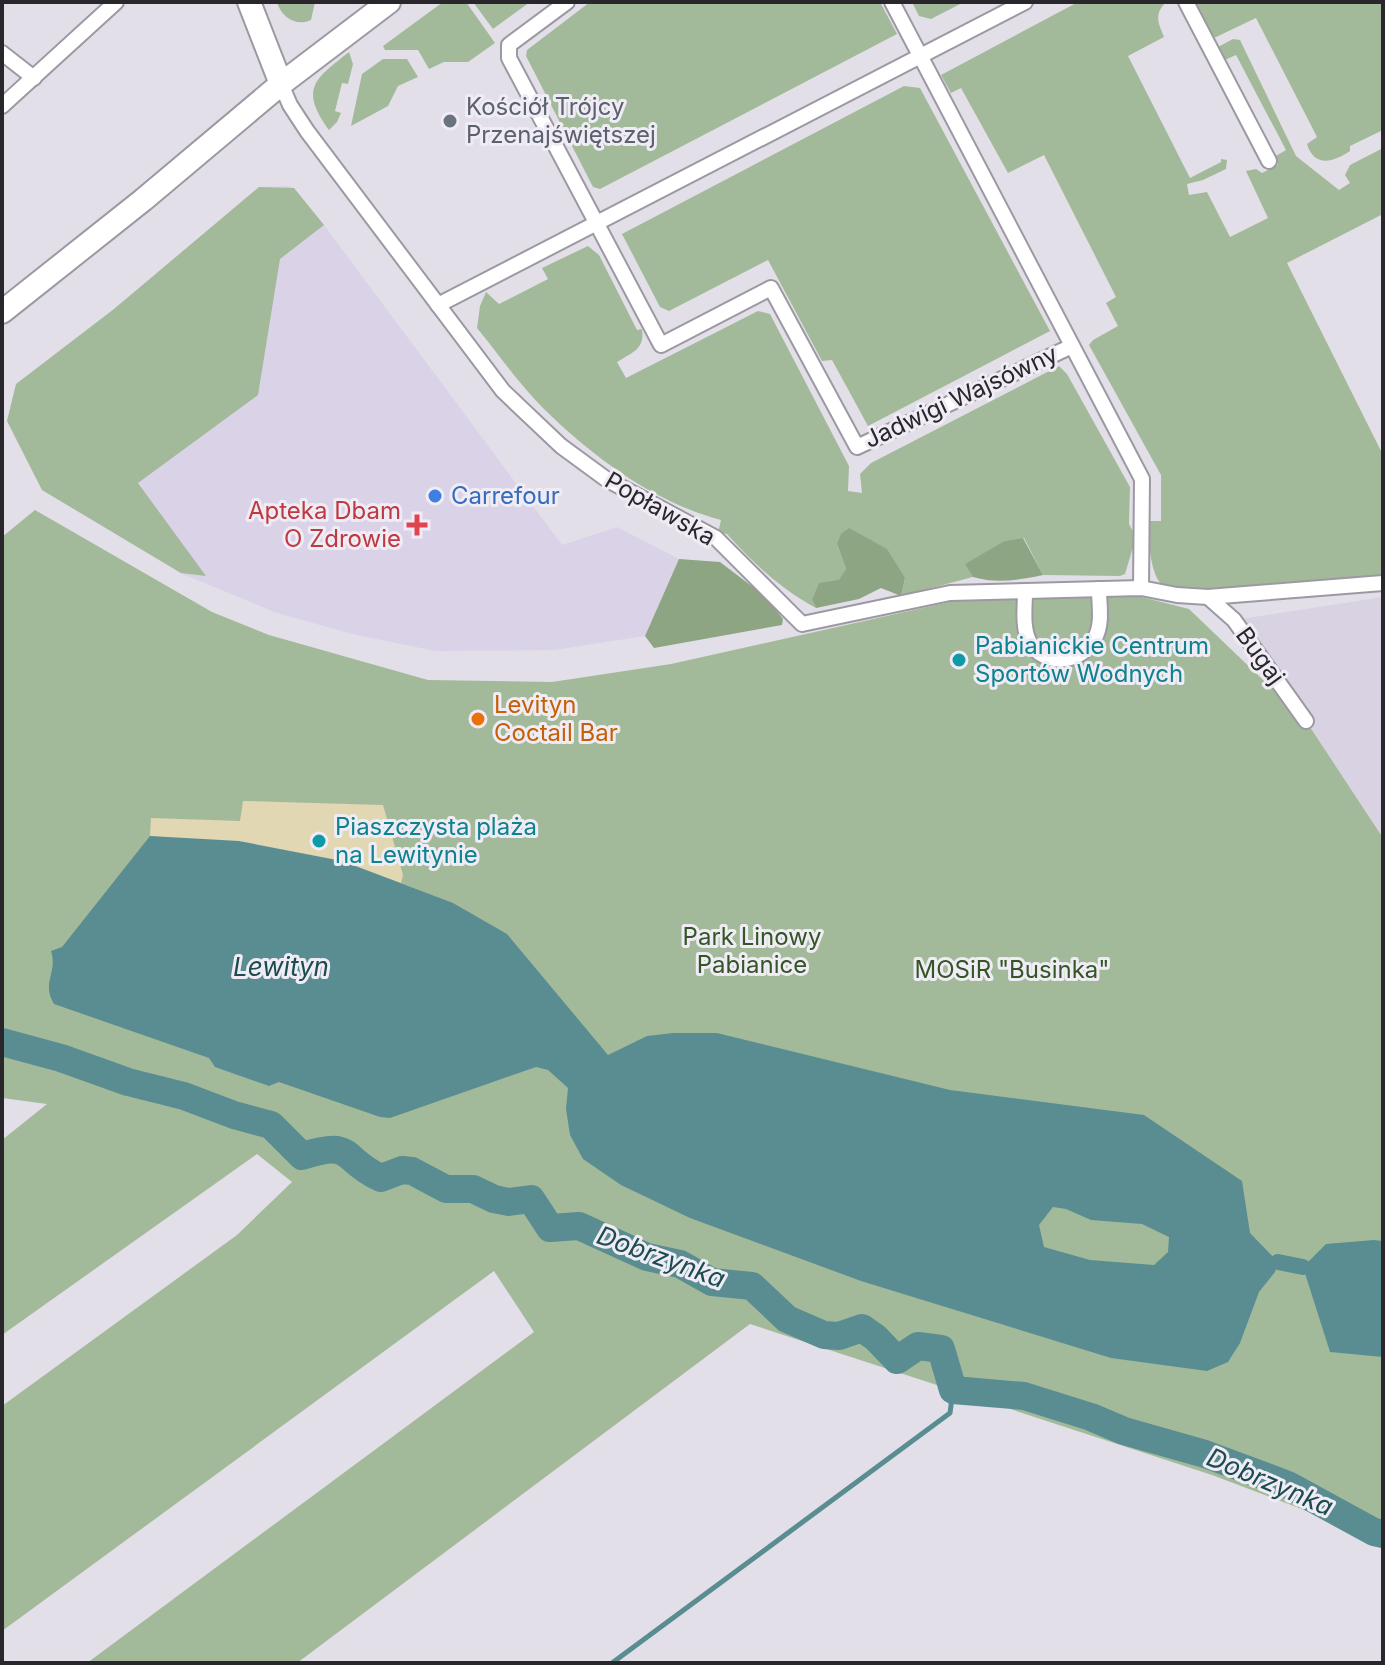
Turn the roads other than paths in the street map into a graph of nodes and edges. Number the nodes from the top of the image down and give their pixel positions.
1 (249, 2) edge
2 (389, 2) edge
3 (567, 2) edge
4 (892, 2) edge
5 (1025, 2) edge
6 (1186, 2) edge
7 (112, 3) edge
8 (2, 53) edge
9 (919, 58) junction
10 (34, 78) junction
11 (281, 84) junction
12 (2, 106) edge
13 (1269, 161) dead end
14 (597, 223) junction
15 (438, 305) junction
16 (2, 312) edge
17 (1072, 346) junction
18 (1383, 583) edge
19 (1141, 588) junction
20 (1099, 589) junction
21 (1025, 591) junction
22 (1208, 597) junction
23 (1306, 721) dead end

1 - 11 street
2 - 11 street
3 - 14 street
4 - 9 street, Jadwigi Wajsówny
5 - 9 street
6 - 13 street
7 - 10 street
8 - 10 street
9 - 14 street
9 - 17 street, Jadwigi Wajsówny
10 - 12 street
11 - 15 street, Popławska
11 - 16 street
14 - 15 street
14 - 17 street, Jadwigi Wajsówny
15 - 21 street, Popławska
17 - 19 street, Jadwigi Wajsówny
18 - 22 street, Popławska
19 - 20 street, Popławska
19 - 22 street, Popławska
20 - 21 street, Popławska
20 - 21 street
22 - 23 street, Bugaj

